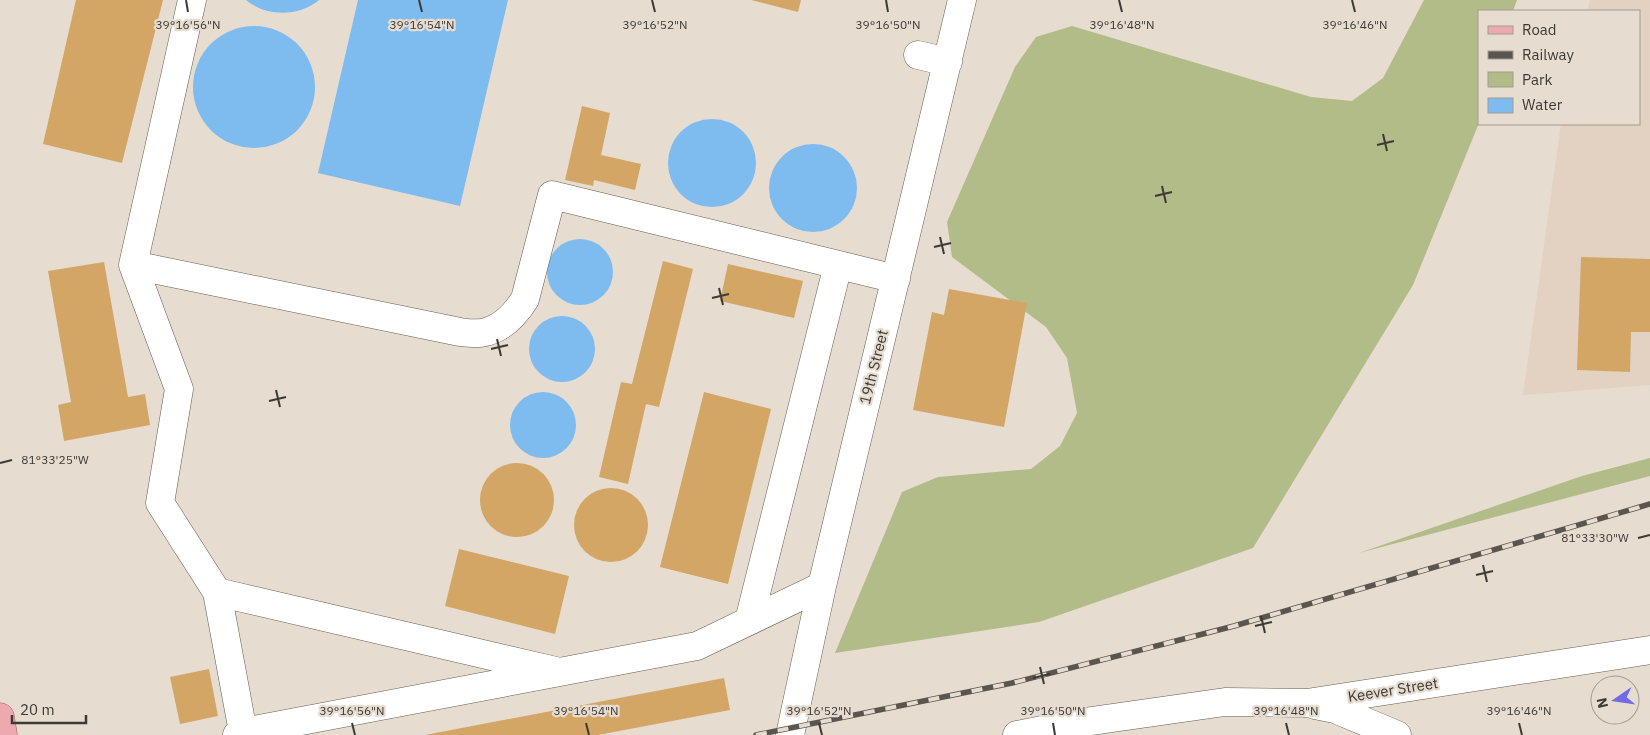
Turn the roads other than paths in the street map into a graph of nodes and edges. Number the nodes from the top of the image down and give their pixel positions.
1 (192, 0) edge
2 (962, 0) edge
3 (918, 55) dead end
4 (948, 62) junction
5 (133, 265) junction
6 (838, 265) junction
7 (896, 279) junction
8 (822, 586) junction
9 (217, 592) junction
10 (749, 621) junction
11 (1650, 650) edge
12 (560, 672) junction
13 (1306, 703) junction
14 (0, 717) edge
15 (1054, 731) edge
16 (240, 734) edge
17 (3, 735) edge
18 (790, 735) edge
19 (1017, 735) edge
20 (1397, 735) edge

1 - 5 street
2 - 4 street, 19th Street
3 - 4 street
4 - 7 street, 19th Street
5 - 6 street
5 - 9 street
6 - 7 street
6 - 10 street
7 - 8 street, 19th Street
8 - 10 street
8 - 18 street, 19th Street
9 - 12 street
9 - 16 street
10 - 12 street
11 - 13 street, Keever Street
12 - 16 street
13 - 15 street, Keever Street
13 - 20 street
14 - 17 main road
15 - 19 street, Keever Street

